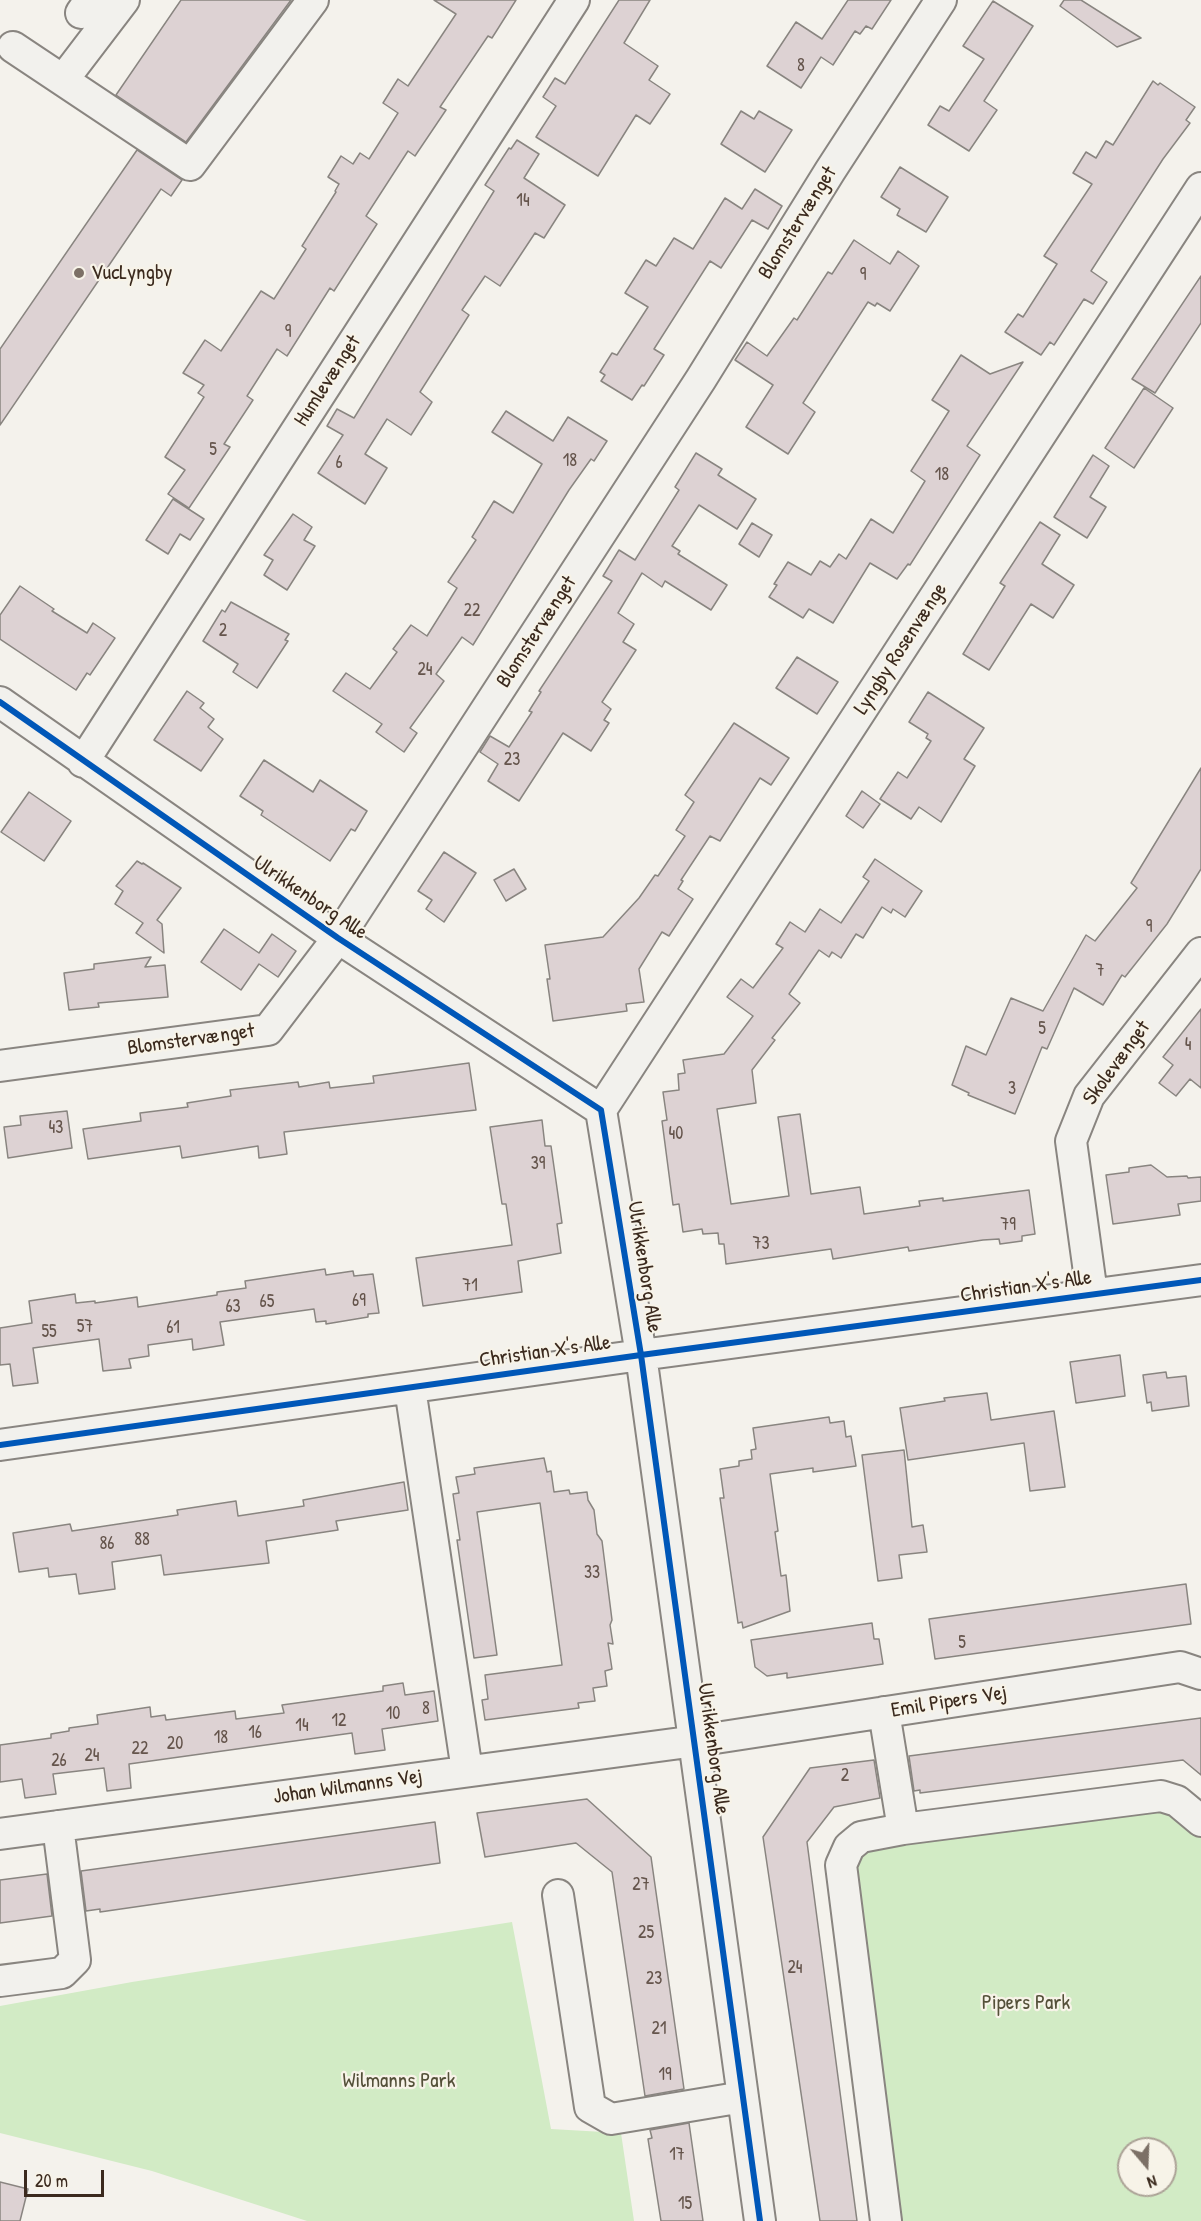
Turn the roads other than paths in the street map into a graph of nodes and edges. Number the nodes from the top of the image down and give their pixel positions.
1 (124, 0) edge
2 (313, 0) edge
3 (574, 0) edge
4 (941, 0) edge
5 (13, 47) dead end
6 (63, 80) junction
7 (1201, 188) edge
8 (0, 702) edge
9 (83, 762) junction
10 (338, 938) junction
11 (1201, 953) edge
12 (0, 1066) edge
13 (601, 1110) junction
14 (1201, 1280) edge
15 (1092, 1294) junction
16 (641, 1355) junction
17 (410, 1388) junction
18 (0, 1445) edge
19 (1201, 1674) edge
20 (884, 1712) junction
21 (696, 1741) junction
22 (467, 1771) junction
23 (1201, 1821) edge
24 (58, 1826) junction
25 (903, 1829) junction
26 (0, 1834) edge
27 (558, 1894) dead end
28 (0, 1981) edge
29 (743, 2097) junction
30 (760, 2221) edge
31 (886, 2221) edge

1 - 6 street
2 - 6 street
3 - 9 street, Humlevænget
4 - 10 street, Blomstervænget
5 - 6 street
7 - 13 street, Lyngby Rosenvænge
8 - 9 street, Ulrikkenborg Alle
9 - 10 street, Ulrikkenborg Alle
10 - 12 street, Blomstervænget
10 - 13 street, Ulrikkenborg Alle
11 - 15 street, Skolevænget
13 - 16 street, Ulrikkenborg Alle
14 - 15 street, Christian X's Alle
15 - 16 street, Christian X's Alle
16 - 17 street, Christian X's Alle
16 - 21 street, Ulrikkenborg Alle
17 - 18 street, Christian X's Alle
17 - 22 street
19 - 20 street, Emil Pipers Vej
20 - 21 street, Emil Pipers Vej
20 - 25 street
21 - 22 street, Johan Wilmanns Vej
21 - 29 street, Ulrikkenborg Alle
22 - 24 street, Johan Wilmanns Vej
23 - 25 street
24 - 26 street, Johan Wilmanns Vej
24 - 28 street
25 - 31 street
27 - 29 street
29 - 30 street, Ulrikkenborg Alle

